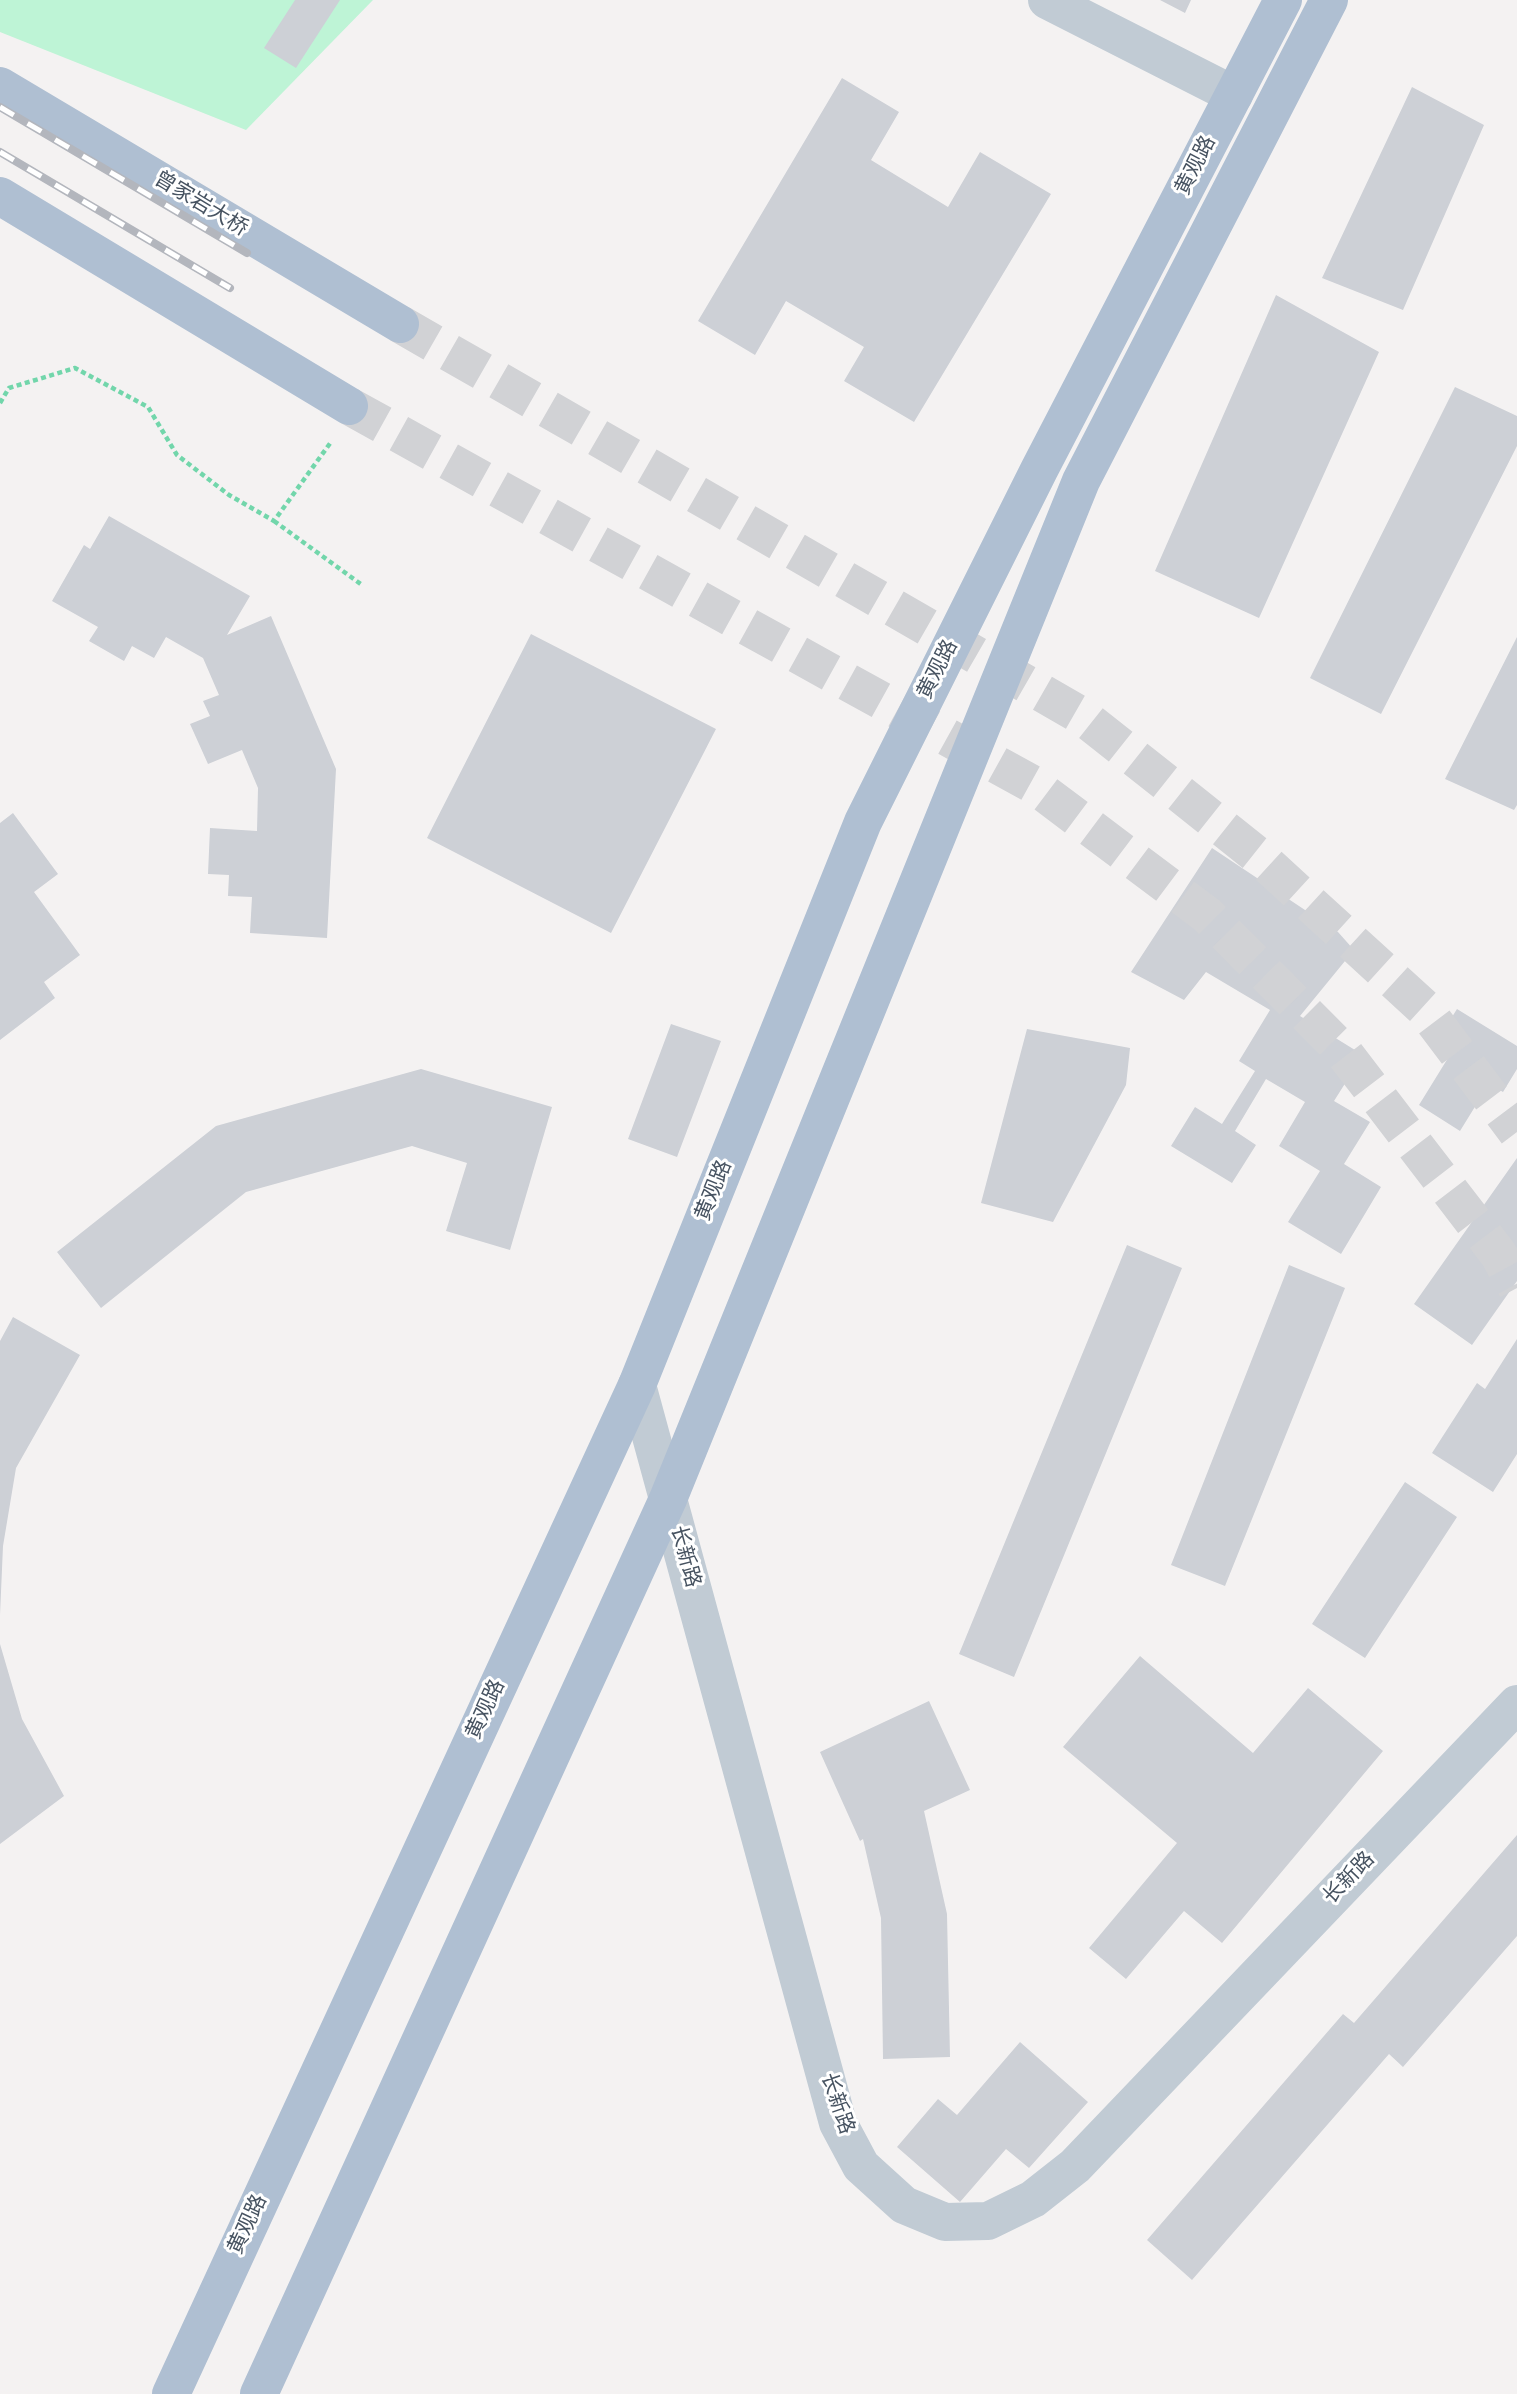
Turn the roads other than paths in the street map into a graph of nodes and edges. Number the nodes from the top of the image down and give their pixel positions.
1 (1047, 0) edge
2 (1283, 0) edge
3 (1329, 0) edge
4 (0, 86) edge
5 (1234, 95) junction
6 (0, 196) edge
7 (400, 324) tunnel mouth
8 (344, 419) tunnel mouth
9 (637, 1385) junction
10 (668, 1499) junction
11 (1517, 1704) edge
12 (171, 2394) edge
13 (259, 2394) edge

1 - 5 street
2 - 5 main road, 黄观路
3 - 10 main road, 黄观路
4 - 7 main road, 曾家岩大桥
5 - 9 main road, 黄观路
6 - 8 main road
9 - 10 street, 长新路
9 - 12 main road, 黄观路
10 - 11 street, 长新路
10 - 13 main road, 黄观路

